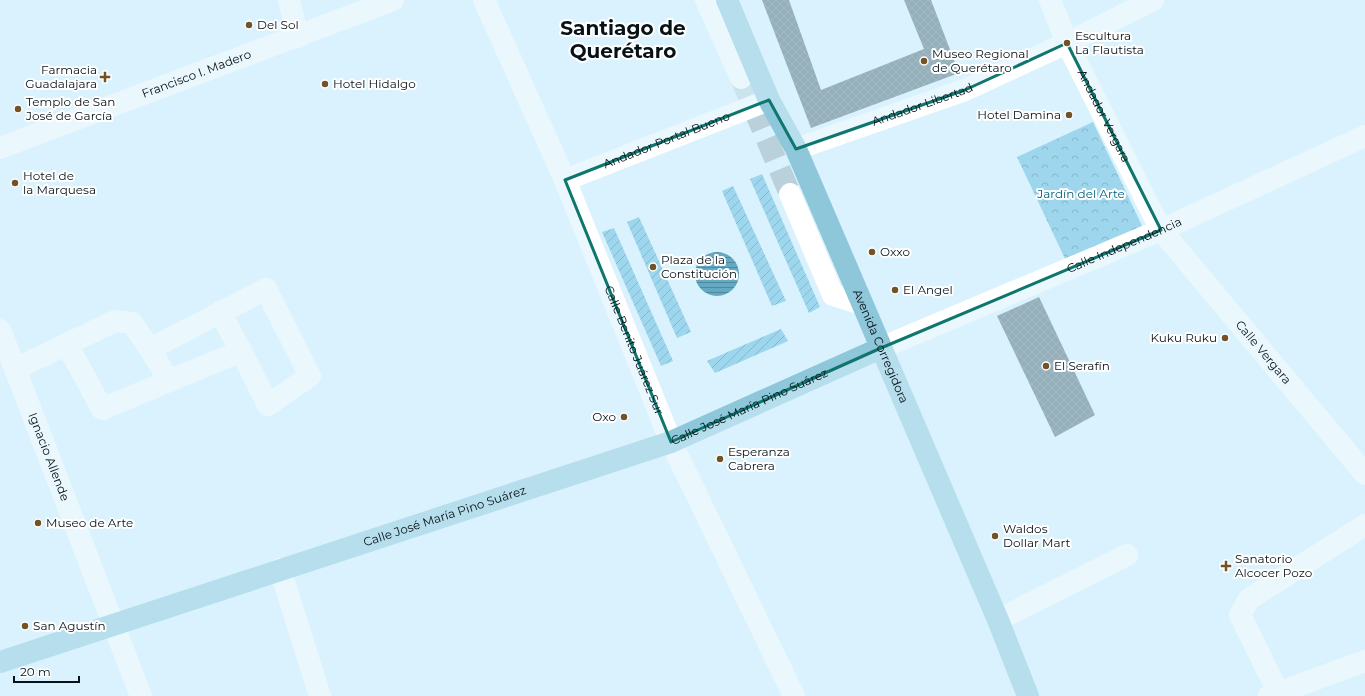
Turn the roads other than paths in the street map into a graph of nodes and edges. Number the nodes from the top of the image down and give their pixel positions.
1 (289, 0) edge
2 (393, 0) edge
3 (484, 0) edge
4 (706, 0) edge
5 (728, 0) edge
6 (1050, 0) edge
7 (1153, 0) edge
8 (298, 37) junction
9 (1067, 43) junction
10 (741, 78) tunnel mouth
11 (769, 100) junction
12 (1365, 136) edge
13 (0, 148) edge
14 (796, 150) junction
15 (565, 180) junction
16 (790, 194) tunnel mouth
17 (1161, 230) junction
18 (862, 304) junction
19 (220, 312) junction
20 (0, 330) edge
21 (67, 344) junction
22 (881, 348) junction
23 (150, 349) junction
24 (241, 350) junction
25 (15, 369) junction
26 (169, 380) junction
27 (672, 442) junction
28 (1365, 474) edge
29 (1365, 525) edge
30 (1128, 555) dead end
31 (280, 569) junction
32 (998, 620) junction
33 (114, 624) junction
34 (1365, 661) edge
35 (0, 662) edge
36 (1273, 694) edge
37 (141, 696) edge
38 (320, 696) edge
39 (794, 696) edge
40 (1028, 696) edge

1 - 8 street
2 - 8 street, Francisco I. Madero
3 - 15 street, Calle Benito Juárez Sur
4 - 10 street
5 - 11 main road, Avenida Corregidora
6 - 9 street, Andador Vergara
7 - 9 street, Andador Libertad
8 - 13 street, Francisco I. Madero
9 - 14 street, Andador Libertad
9 - 17 street, Andador Vergara
11 - 14 main road, Avenida Corregidora
11 - 15 street, Andador Portal Bueno
12 - 17 street, Calle Independencia
14 - 18 main road, Avenida Corregidora
15 - 27 street, Calle Benito Juárez Sur
16 - 18 street
17 - 22 street, Calle Independencia
17 - 28 street, Calle Vergara
18 - 22 main road, Avenida Corregidora
19 - 23 street
19 - 24 street
19 - 24 street
20 - 25 street, Ignacio Allende
21 - 23 street
21 - 25 street
21 - 26 street
22 - 27 main road, Calle José María Pino Suárez
22 - 32 main road, Avenida Corregidora
23 - 26 street
24 - 26 street
25 - 33 street, Ignacio Allende
27 - 31 main road, Calle José María Pino Suárez
27 - 39 street, Calle Benito Juárez Sur
29 - 36 street
30 - 32 street
31 - 33 main road, Calle José María Pino Suárez
31 - 38 street
32 - 40 main road, Avenida Corregidora
33 - 35 main road, Calle José María Pino Suárez
33 - 37 street, Ignacio Allende
34 - 36 street

